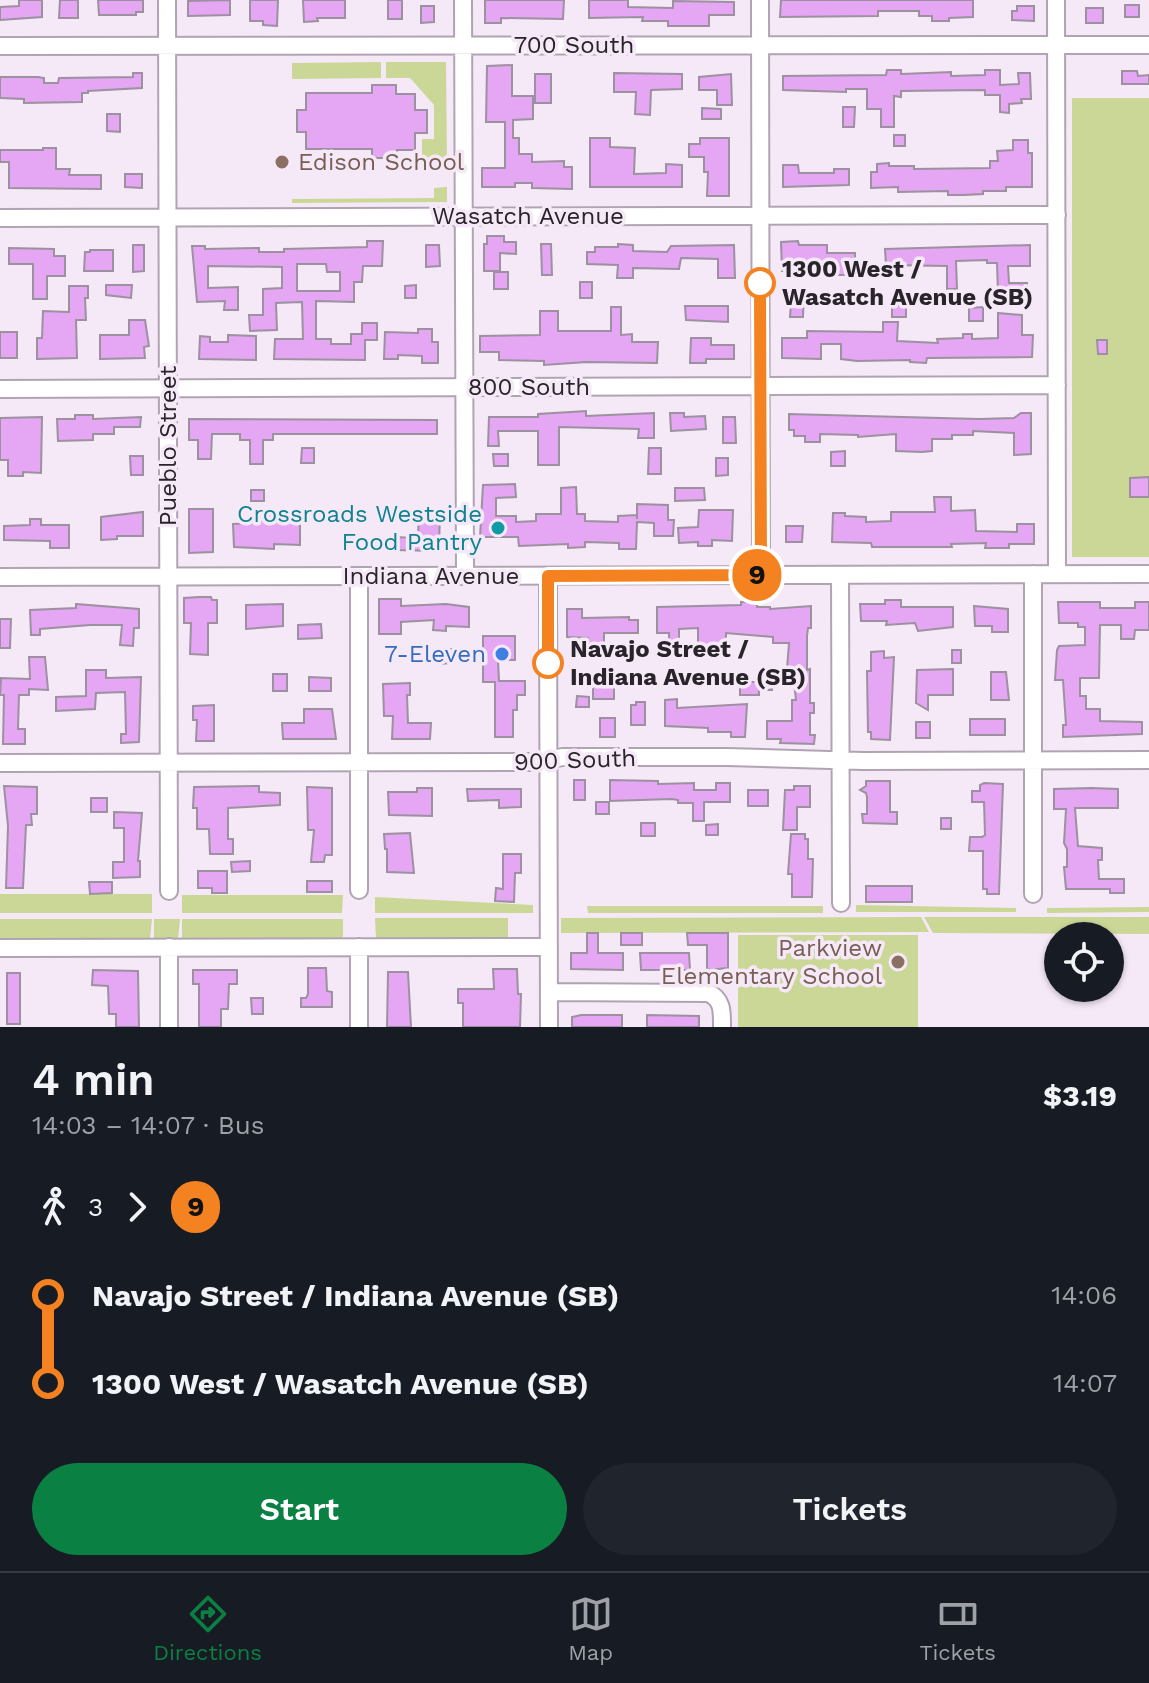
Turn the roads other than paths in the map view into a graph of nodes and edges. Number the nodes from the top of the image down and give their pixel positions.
1 (167, 0) edge
2 (463, 0) edge
3 (760, 0) edge
4 (1056, 0) edge
5 (167, 45) junction
6 (463, 45) junction
7 (760, 45) junction
8 (1056, 45) junction
9 (1149, 45) edge
10 (0, 46) edge
11 (760, 215) junction
12 (1057, 215) junction
13 (464, 216) junction
14 (167, 217) junction
15 (0, 218) edge
16 (1057, 385) junction
17 (760, 386) junction
18 (464, 387) junction
19 (168, 388) junction
20 (0, 389) edge
21 (1033, 574) junction
22 (1057, 574) junction
23 (1149, 574) edge
24 (761, 575) junction
25 (840, 575) junction
26 (465, 576) junction
27 (548, 576) junction
28 (0, 577) edge
29 (168, 577) junction
30 (359, 577) junction
31 (549, 760) junction
32 (840, 760) junction
33 (1149, 760) edge
34 (1033, 761) junction
35 (0, 763) edge
36 (169, 763) junction
37 (359, 763) junction
38 (359, 890) dead end
39 (169, 891) dead end
40 (1033, 894) dead end
41 (841, 903) dead end
42 (169, 947) junction
43 (359, 947) junction
44 (549, 947) junction
45 (0, 948) edge
46 (549, 992) junction
47 (169, 1027) edge
48 (359, 1027) edge
49 (549, 1027) edge
50 (722, 1027) edge

1 - 5 street, Pueblo Street
2 - 6 street
3 - 7 street
4 - 8 street
5 - 6 street, 700 South
5 - 10 street, 700 South
5 - 14 street, Pueblo Street
6 - 7 street, 700 South
6 - 13 street
7 - 8 street, 700 South
7 - 11 street
8 - 9 street, 700 South
8 - 12 street
11 - 12 street, Wasatch Avenue
11 - 13 street, Wasatch Avenue
11 - 17 street
12 - 16 street
13 - 14 street, Wasatch Avenue
13 - 18 street
14 - 15 street, Wasatch Avenue
14 - 19 street, Pueblo Street
16 - 17 street, 800 South
16 - 22 street
17 - 18 street, 800 South
17 - 24 street
18 - 19 street, 800 South
18 - 26 street
19 - 20 street, 800 South
19 - 29 street, Pueblo Street
21 - 22 street, Indiana Avenue
21 - 25 street, Indiana Avenue
21 - 34 street
22 - 23 street, Indiana Avenue
24 - 25 street, Indiana Avenue
24 - 27 street, Indiana Avenue
25 - 32 street
26 - 27 street, Indiana Avenue
26 - 30 street, Indiana Avenue
27 - 31 street
28 - 29 street, Indiana Avenue
29 - 30 street, Indiana Avenue
29 - 36 street, Pueblo Street
30 - 37 street
31 - 32 street, 900 South
31 - 37 street, 900 South
31 - 44 street
32 - 34 street, 900 South
32 - 41 street
33 - 34 street, 900 South
34 - 40 street
35 - 36 street, 900 South
36 - 37 street, 900 South
36 - 39 street, Pueblo Street
37 - 38 street
42 - 43 street
42 - 45 street
42 - 47 street
43 - 44 street
43 - 48 street
44 - 46 street
46 - 49 street
46 - 50 street

